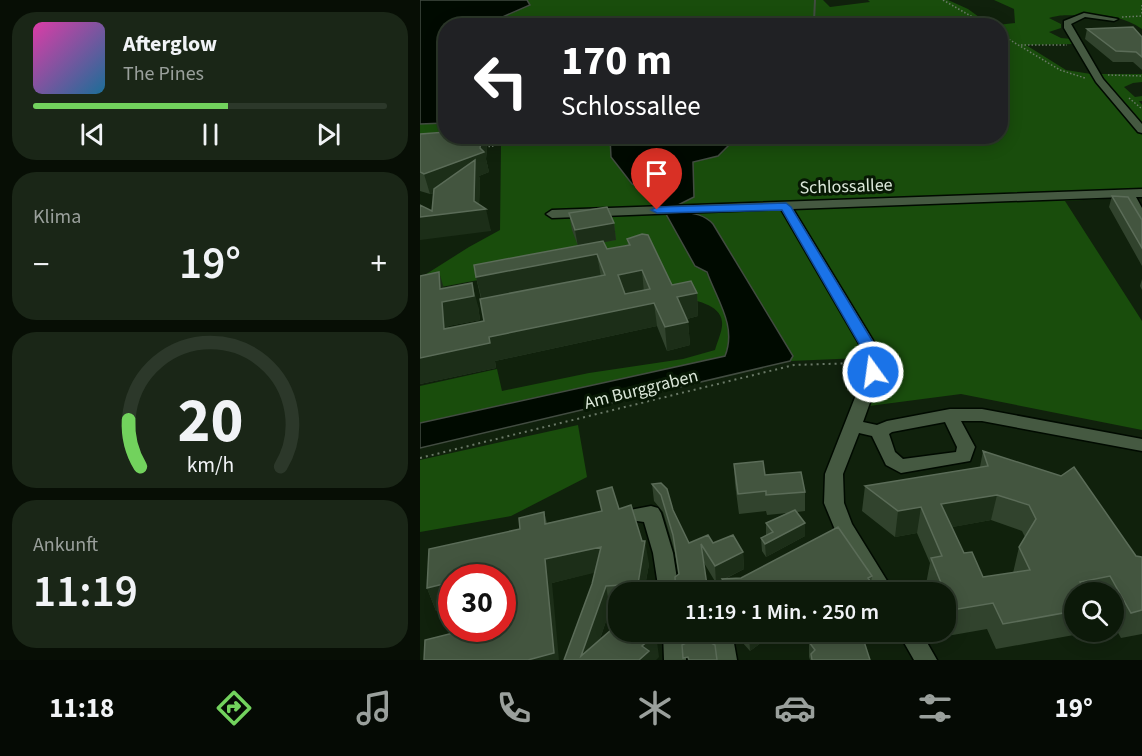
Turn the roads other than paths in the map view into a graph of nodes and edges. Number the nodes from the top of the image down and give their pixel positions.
1 (1114, 19) dead end
2 (1142, 130) edge
3 (1142, 193) edge
4 (1128, 194) junction
5 (786, 207) junction
6 (552, 214) dead end
7 (1142, 218) edge
8 (950, 415) junction
9 (852, 425) junction
10 (879, 432) junction
11 (1142, 445) edge
12 (637, 515) edge
13 (843, 527) junction
14 (823, 538) edge
15 (667, 582) edge
16 (878, 582) edge
17 (673, 642) edge
18 (723, 642) edge
19 (915, 642) edge
20 (675, 660) edge
21 (726, 660) edge
22 (926, 660) edge

1 - 2 street
3 - 4 street, Schlossallee
4 - 5 street, Schlossallee
4 - 7 street
5 - 6 street, Schlossallee
5 - 9 street
8 - 10 street
8 - 10 street
8 - 11 street
9 - 10 street
9 - 13 street
12 - 15 street
13 - 14 street
13 - 16 street
17 - 20 street
18 - 21 street
19 - 22 street

